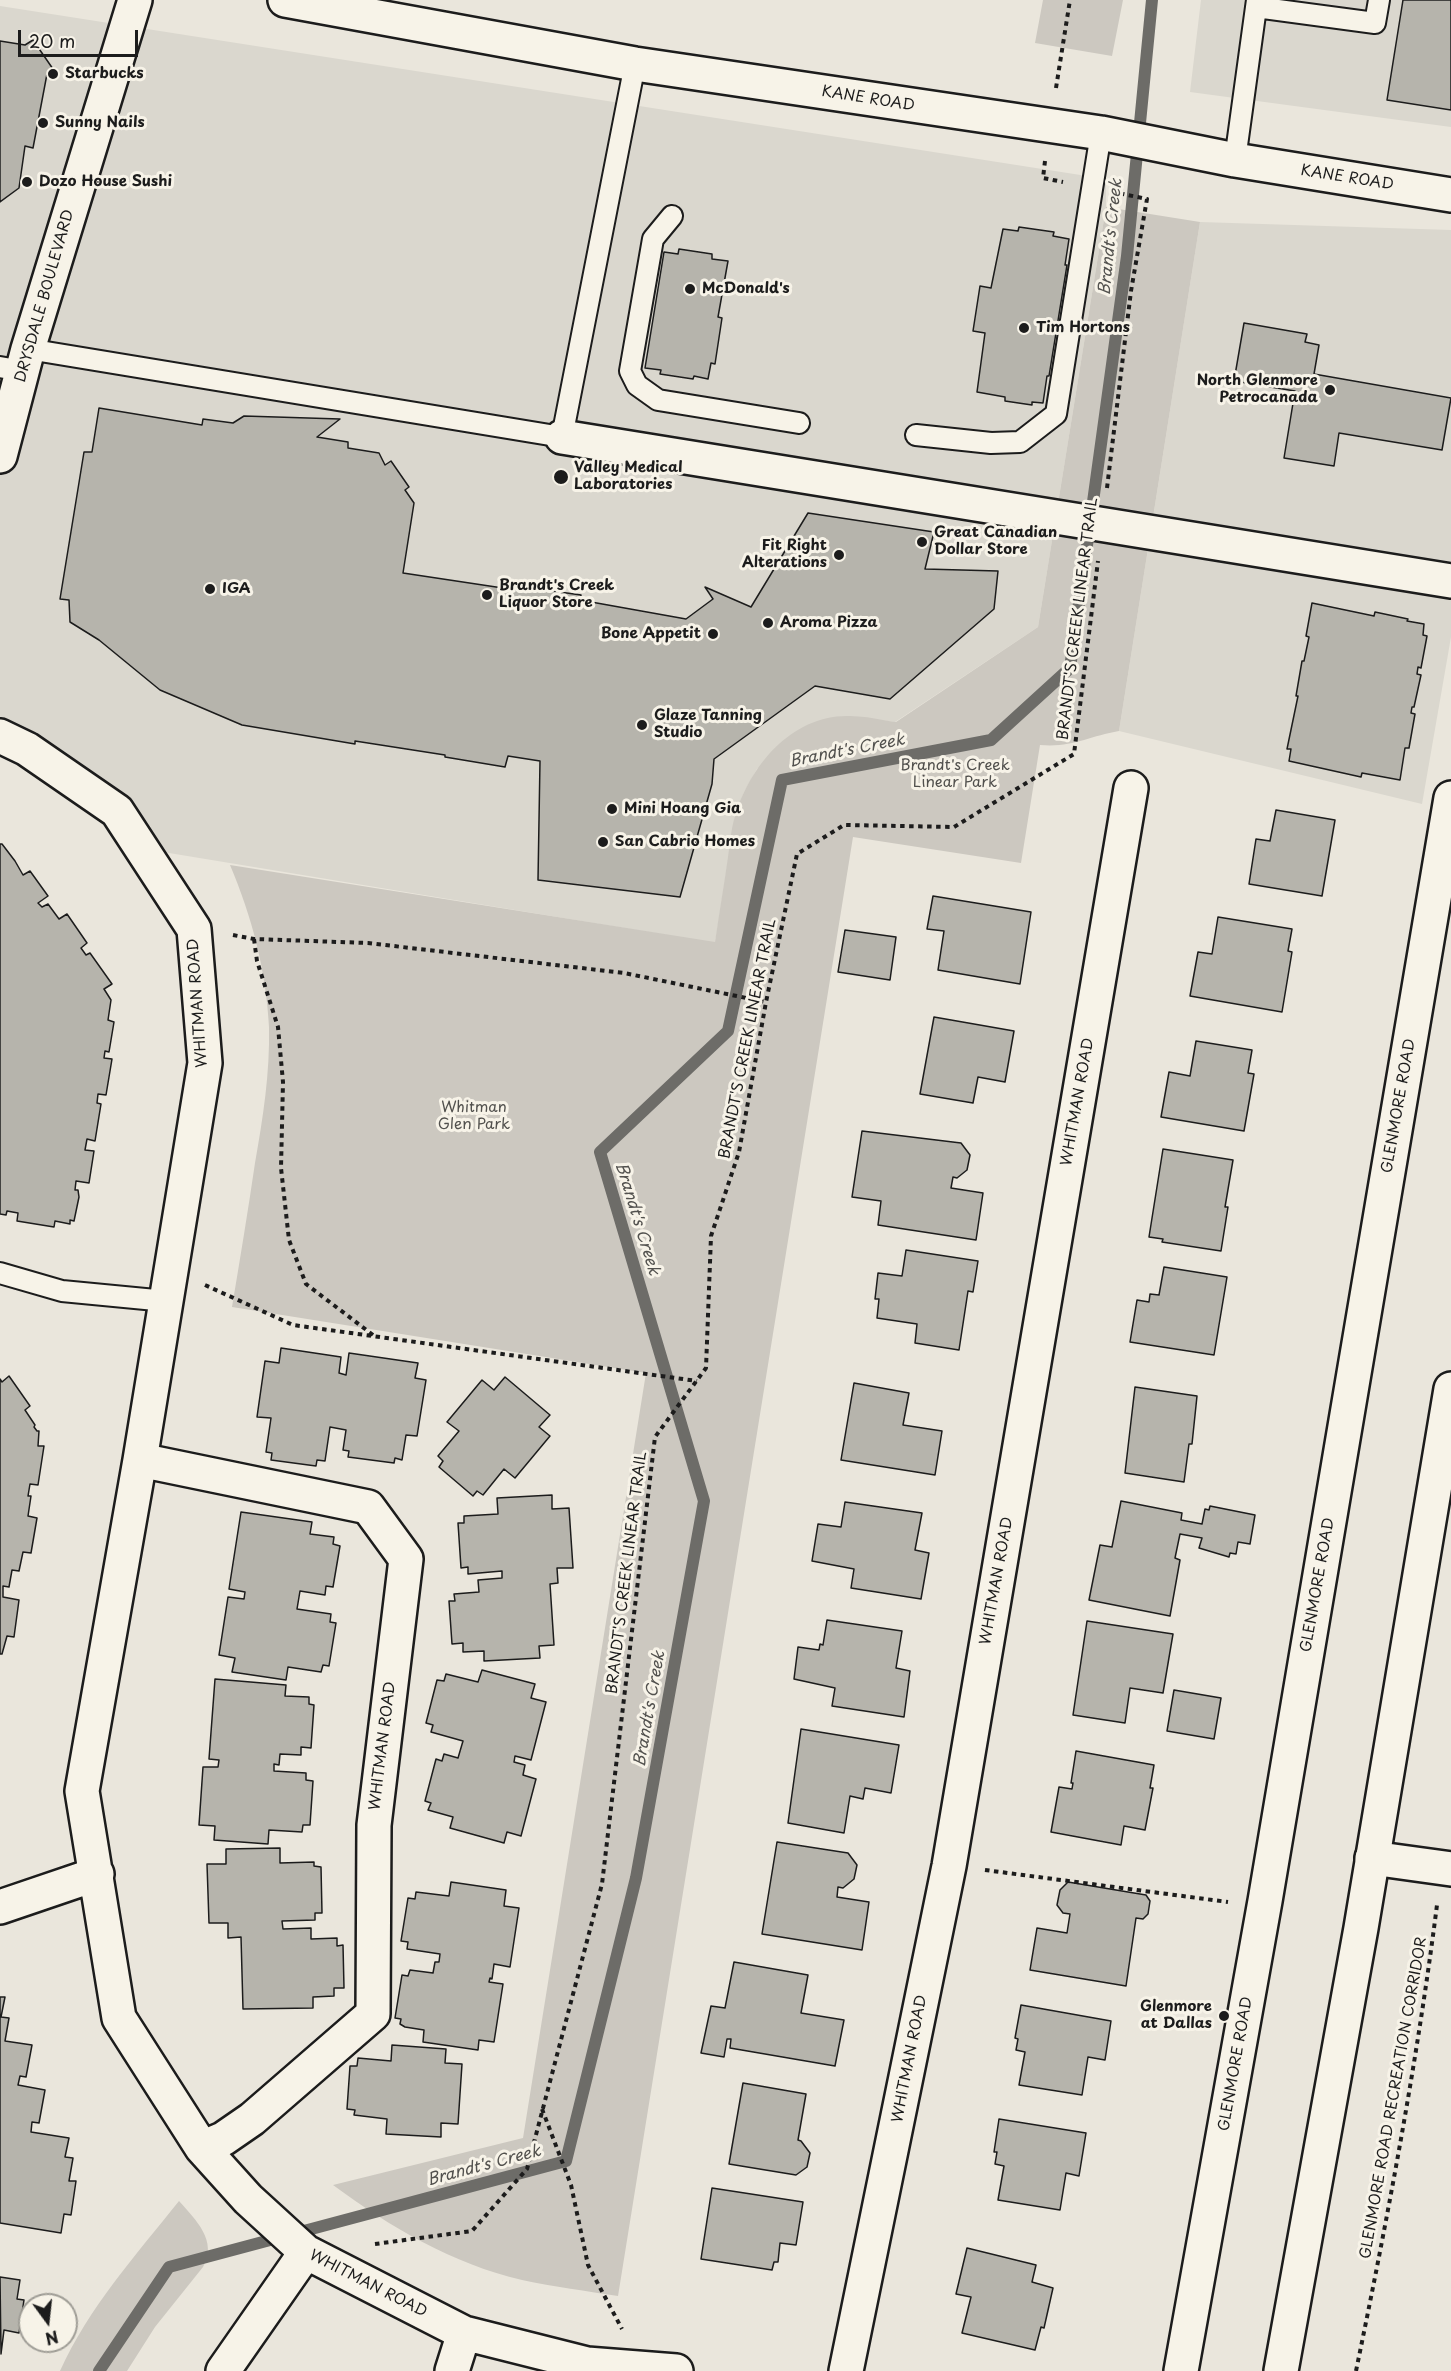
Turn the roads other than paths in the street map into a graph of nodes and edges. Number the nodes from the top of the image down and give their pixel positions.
1 (135, 0) edge
2 (285, 0) edge
3 (1379, 0) edge
4 (1256, 3) edge
5 (635, 64) junction
6 (1101, 133) junction
7 (1234, 160) junction
8 (1451, 195) edge
9 (672, 216) dead end
10 (17, 362) edge
11 (799, 423) dead end
12 (916, 435) dead end
13 (562, 437) junction
14 (0, 456) edge
15 (1451, 581) edge
16 (0, 736) edge
17 (1131, 788) dead end
18 (1451, 798) edge
19 (0, 1273) edge
20 (166, 1301) junction
21 (1451, 1389) edge
22 (140, 1460) junction
23 (1372, 1858) junction
24 (1447, 1868) edge
25 (97, 1874) junction
26 (0, 1907) edge
27 (202, 2148) junction
28 (306, 2252) junction
29 (464, 2333) junction
30 (660, 2370) edge
31 (223, 2371) edge
32 (452, 2371) edge
33 (846, 2371) edge
34 (1181, 2371) edge
35 (1281, 2371) edge

1 - 10 street, DRYSDALE BOULEVARD
2 - 5 street, KANE ROAD
3 - 4 lane
4 - 7 lane
5 - 6 street, KANE ROAD
5 - 13 lane
6 - 7 street, KANE ROAD
6 - 12 lane
7 - 8 street, KANE ROAD
9 - 11 lane
10 - 13 lane
10 - 14 street, DRYSDALE BOULEVARD
13 - 15 street
16 - 20 street, WHITMAN ROAD
17 - 33 street, WHITMAN ROAD
18 - 34 street, GLENMORE ROAD
19 - 20 lane
20 - 22 street, WHITMAN ROAD
21 - 23 street
22 - 25 street, WHITMAN ROAD
22 - 27 street, WHITMAN ROAD
23 - 24 street
23 - 35 street
25 - 26 street
25 - 27 street, WHITMAN ROAD
27 - 28 street, WHITMAN ROAD
28 - 29 street, WHITMAN ROAD
28 - 31 street
29 - 30 street, WHITMAN ROAD
29 - 32 street

